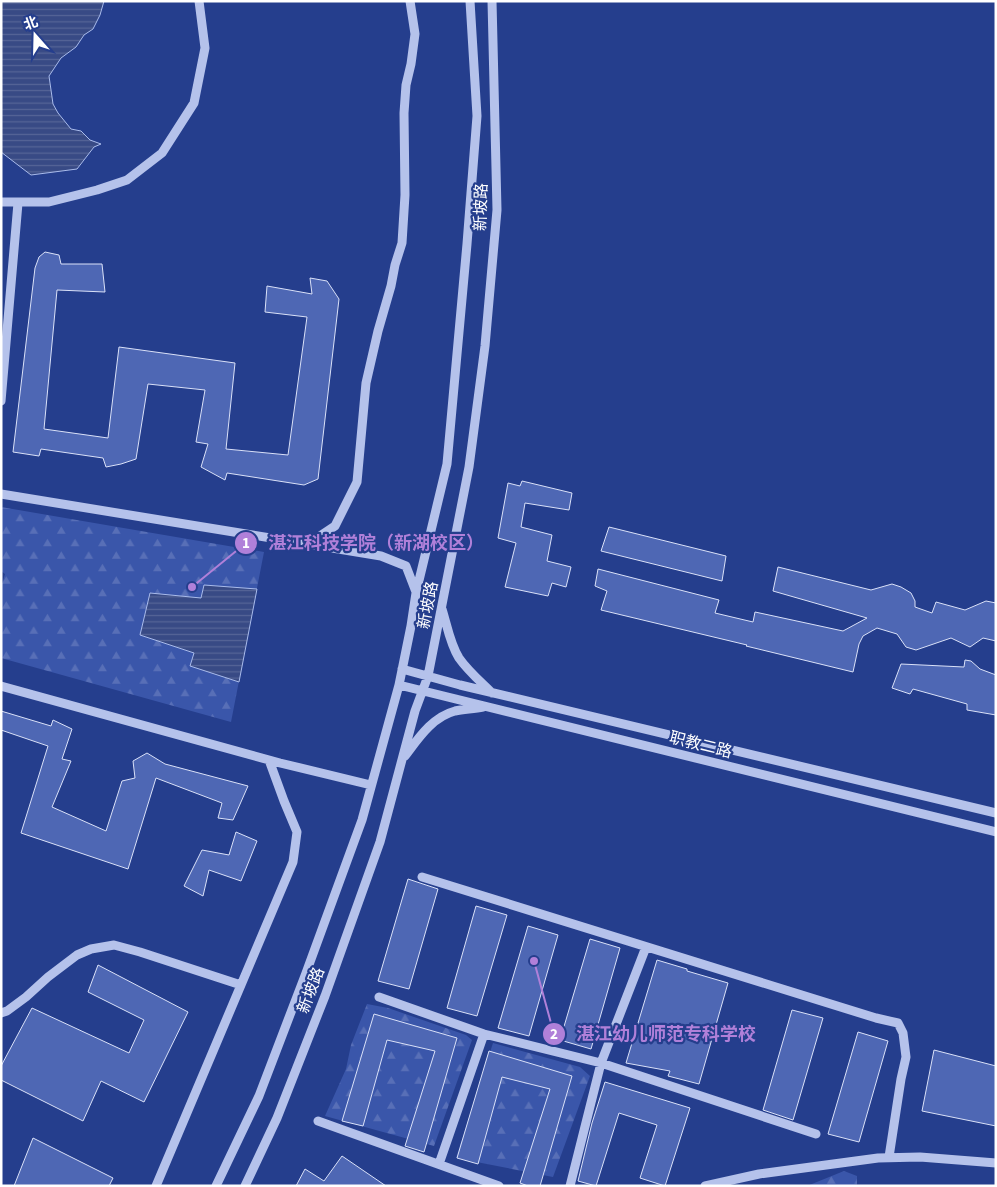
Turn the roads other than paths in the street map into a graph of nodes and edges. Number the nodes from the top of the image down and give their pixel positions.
1 (198, 1) edge
2 (410, 1) edge
3 (470, 1) edge
4 (492, 1) edge
5 (1, 202) edge
6 (18, 203) junction
7 (1, 401) edge
8 (1, 494) edge
9 (308, 544) junction
10 (416, 593) junction
11 (441, 608) junction
12 (402, 670) junction
13 (428, 676) junction
14 (399, 685) junction
15 (1, 686) edge
16 (423, 691) junction
17 (492, 693) junction
18 (488, 707) junction
19 (403, 758) junction
20 (269, 760) junction
21 (371, 785) junction
22 (996, 813) edge
23 (996, 832) edge
24 (422, 877) dead end
25 (646, 947) junction
26 (241, 985) junction
27 (379, 997) dead end
28 (1, 1013) edge
29 (484, 1034) junction
30 (601, 1063) junction
31 (318, 1121) dead end
32 (816, 1134) dead end
33 (889, 1158) junction
34 (996, 1163) edge
35 (439, 1164) junction
36 (156, 1186) edge
37 (216, 1186) edge
38 (245, 1186) edge
39 (499, 1186) edge
40 (570, 1186) edge
41 (705, 1186) edge

1 - 6 street
2 - 9 street
3 - 10 street, 新坡路
4 - 11 street, 新坡路
5 - 6 street
6 - 7 street
8 - 9 street
9 - 10 street
10 - 12 street, 新坡路
11 - 13 street, 新坡路
11 - 17 street
12 - 13 street, 职教二路
12 - 14 street, 新坡路
13 - 16 street, 新坡路
13 - 17 street, 职教二路
14 - 16 street, 职教二路
14 - 21 street, 新坡路
15 - 20 street
16 - 18 street, 职教二路
16 - 19 street, 新坡路
17 - 22 street, 职教二路
18 - 19 street
18 - 23 street, 职教二路
19 - 38 street, 新坡路
20 - 21 street
20 - 26 street
21 - 37 street, 新坡路
24 - 25 street
25 - 30 street
25 - 33 street
26 - 28 street
26 - 36 street
27 - 29 street
29 - 30 street
29 - 35 street
30 - 32 street
30 - 40 street
31 - 35 street
33 - 34 street
33 - 41 street
35 - 39 street

